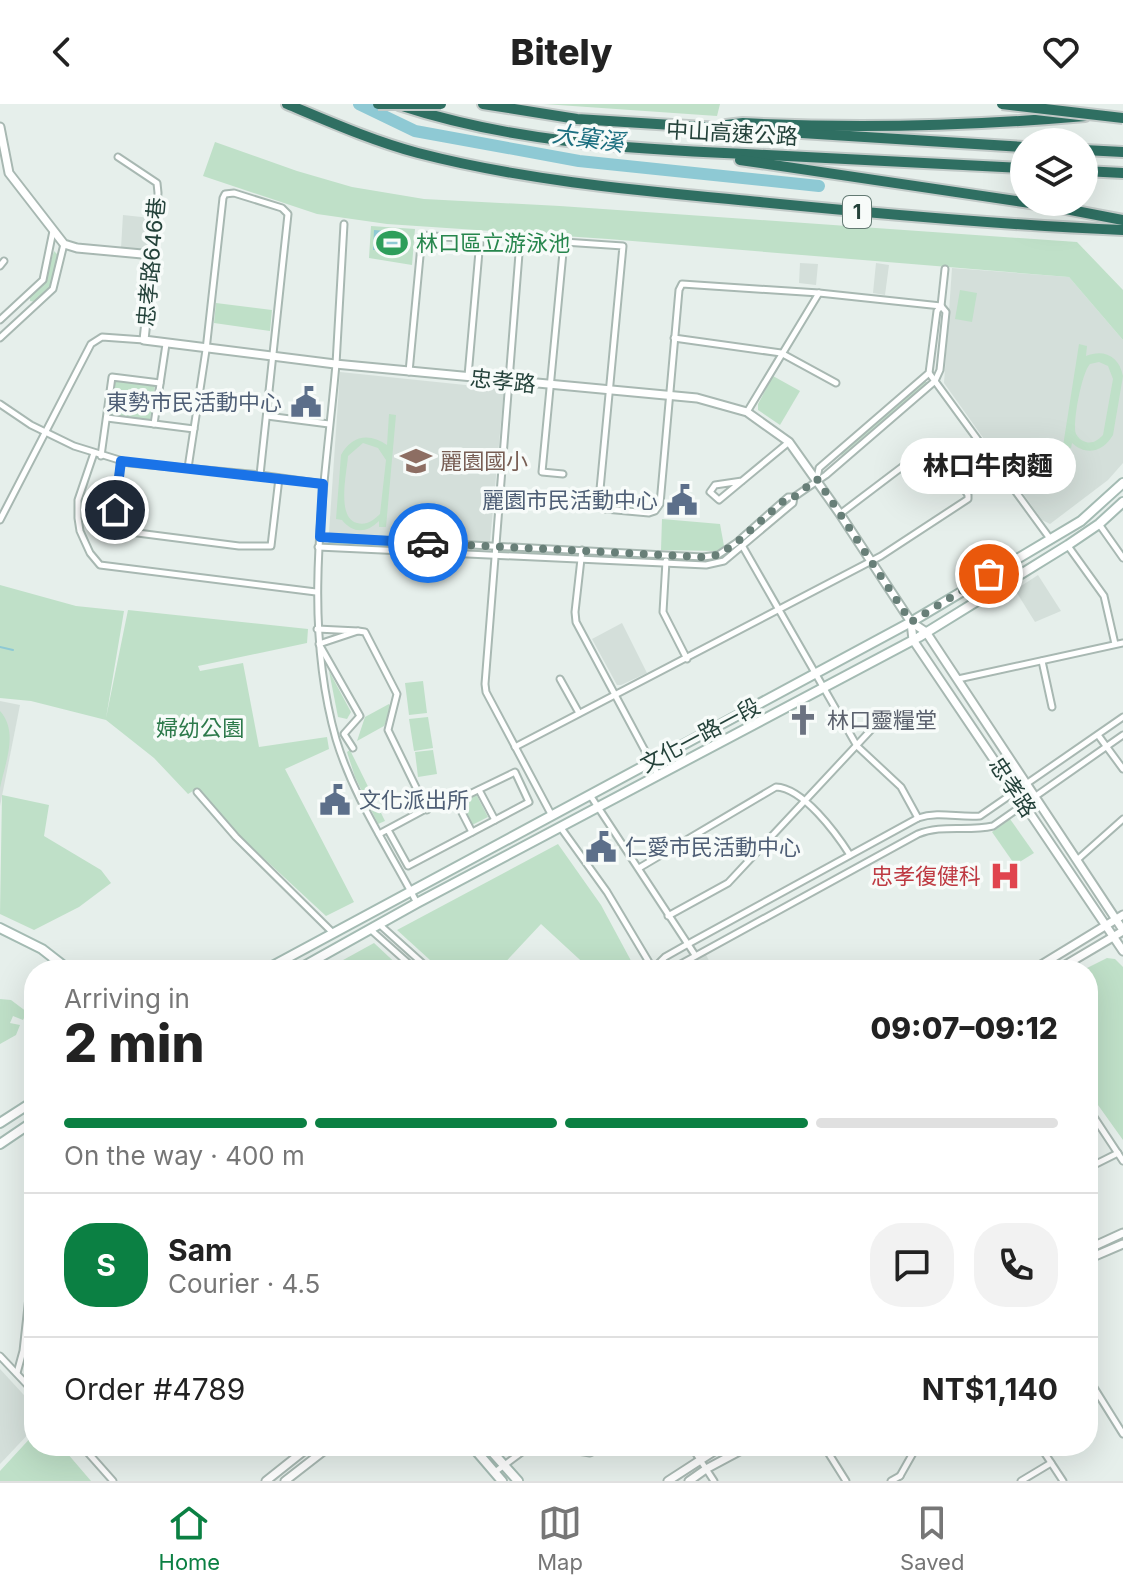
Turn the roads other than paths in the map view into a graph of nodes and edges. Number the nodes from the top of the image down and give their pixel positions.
1 (287, 104) edge
2 (378, 104) edge
3 (395, 104) edge
4 (441, 104) edge
5 (483, 104) edge
6 (1002, 104) edge
7 (1123, 115) edge
8 (0, 127) edge
9 (698, 128) junction
10 (1010, 146) edge
11 (683, 151) junction
12 (1098, 151) edge
13 (1123, 152) edge
14 (118, 157) dead end
15 (1010, 167) edge
16 (1098, 172) edge
17 (1123, 173) edge
18 (1123, 220) edge
19 (344, 224) dead end
20 (1123, 230) edge
21 (53, 231) junction
22 (520, 241) dead end
23 (64, 244) junction
24 (153, 255) junction
25 (945, 269) dead end
26 (819, 293) junction
27 (22, 299) junction
28 (941, 306) junction
29 (31, 309) junction
30 (0, 320) edge
31 (0, 338) edge
32 (674, 338) junction
33 (144, 340) junction
34 (166, 344) junction
35 (206, 350) junction
36 (781, 353) junction
37 (272, 356) junction
38 (335, 364) junction
39 (409, 372) junction
40 (929, 373) junction
41 (468, 377) junction
42 (508, 381) junction
43 (935, 381) junction
44 (160, 383) junction
45 (836, 383) dead end
46 (549, 385) junction
47 (609, 390) junction
48 (669, 397) junction
49 (0, 404) edge
50 (747, 412) junction
51 (267, 416) junction
52 (107, 418) junction
53 (154, 424) junction
54 (329, 424) junction
55 (194, 429) junction
56 (45, 433) junction
57 (789, 442) junction
58 (98, 454) junction
59 (121, 461) junction
60 (188, 468) junction
61 (563, 474) dead end
62 (260, 475) junction
63 (279, 478) junction
64 (817, 479) junction
65 (742, 481) junction
66 (1123, 483) edge
67 (323, 484) junction
68 (794, 497) junction
69 (1123, 505) edge
70 (840, 514) junction
71 (0, 520) edge
72 (1103, 521) junction
73 (320, 537) junction
74 (1051, 540) junction
75 (1068, 545) junction
76 (495, 546) junction
77 (318, 547) junction
78 (743, 547) junction
79 (582, 550) junction
80 (495, 555) junction
81 (666, 555) junction
82 (1123, 558) edge
83 (581, 559) junction
84 (872, 560) junction
85 (666, 563) junction
86 (316, 592) junction
87 (779, 608) junction
88 (911, 622) junction
89 (317, 629) junction
90 (358, 631) junction
91 (926, 632) junction
92 (913, 640) junction
93 (1123, 643) edge
94 (319, 644) junction
95 (1115, 644) junction
96 (687, 659) junction
97 (1042, 661) junction
98 (814, 674) junction
99 (560, 679) dead end
100 (957, 679) junction
101 (822, 688) junction
102 (616, 694) junction
103 (1052, 707) dead end
104 (579, 713) junction
105 (883, 717) dead end
106 (1123, 717) edge
107 (1098, 735) junction
108 (1123, 735) edge
109 (857, 746) junction
110 (1106, 746) junction
111 (515, 747) junction
112 (353, 748) dead end
113 (652, 761) junction
114 (1123, 769) edge
115 (658, 775) junction
116 (1041, 775) junction
117 (1026, 786) junction
118 (1049, 787) junction
119 (479, 790) junction
120 (197, 792) dead end
121 (1016, 792) junction
122 (589, 794) junction
123 (1034, 798) junction
124 (456, 801) junction
125 (804, 802) junction
126 (1025, 805) junction
127 (597, 808) junction
128 (427, 810) junction
129 (551, 814) junction
130 (980, 816) junction
131 (918, 818) junction
132 (1123, 819) edge
133 (495, 820) junction
134 (909, 824) junction
135 (561, 827) junction
136 (987, 827) junction
137 (388, 830) junction
138 (472, 832) junction
139 (379, 834) junction
140 (916, 835) junction
141 (850, 855) junction
142 (1077, 860) junction
143 (639, 868) junction
144 (799, 884) junction
145 (410, 890) junction
146 (806, 894) junction
147 (417, 903) junction
148 (668, 916) junction
149 (1120, 917) edge
150 (380, 924) junction
151 (1107, 925) junction
152 (0, 928) edge
153 (371, 929) junction
154 (1123, 930) edge
155 (333, 933) junction
156 (1113, 935) junction
157 (688, 944) junction
158 (1123, 951) edge
159 (695, 955) junction
160 (56, 960) edge
161 (283, 960) edge
162 (315, 960) edge
163 (405, 960) edge
164 (419, 960) edge
165 (646, 960) edge
166 (663, 960) edge
167 (686, 960) edge
168 (1049, 960) edge
169 (1073, 960) edge
170 (24, 1107) edge
171 (0, 1123) edge
172 (1098, 1123) edge
173 (24, 1128) edge
174 (0, 1144) edge
175 (1118, 1153) junction
176 (1123, 1161) edge
177 (1098, 1163) edge
178 (1123, 1233) edge
179 (1098, 1244) edge
180 (1123, 1244) edge
181 (1098, 1255) edge
182 (24, 1342) edge
183 (0, 1356) edge
184 (17, 1373) junction
185 (24, 1381) edge
186 (1098, 1394) edge
187 (1123, 1434) edge
188 (91, 1456) edge
189 (297, 1456) edge
190 (317, 1456) edge
191 (480, 1456) edge
192 (496, 1456) edge
193 (516, 1456) edge
194 (704, 1456) edge
195 (730, 1456) edge
196 (830, 1456) edge
197 (912, 1456) edge
198 (1046, 1456) edge
199 (700, 1458) junction
200 (1051, 1463) junction
201 (504, 1465) junction
202 (706, 1469) junction
203 (494, 1472) junction
204 (902, 1478) edge
205 (113, 1481) edge
206 (266, 1481) edge
207 (285, 1481) edge
208 (502, 1481) edge
209 (518, 1481) edge
210 (668, 1481) edge
211 (689, 1481) edge
212 (714, 1481) edge
213 (846, 1481) edge
214 (891, 1481) edge
215 (1021, 1481) edge
216 (1063, 1481) edge

1 - 20 highway, 1
2 - 4 highway, bridge
3 - 11 highway, 中山高速公路
5 - 9 highway, 中山高速公路
6 - 7 highway, bridge
7 - 9 highway
8 - 21 street
9 - 10 highway, 中山高速公路
11 - 15 highway, 中山高速公路
11 - 18 highway
12 - 13 highway
14 - 24 street, 忠孝路646巷
16 - 17 highway
19 - 38 street
21 - 23 street
21 - 27 street
22 - 42 street
23 - 24 street
23 - 29 street
24 - 33 street, 忠孝路646巷
25 - 28 street
26 - 28 street
26 - 32 street
26 - 36 street
27 - 29 street
27 - 30 street
28 - 40 street
28 - 43 street
29 - 31 street
32 - 36 street
32 - 48 street
33 - 34 street, 忠孝路
33 - 56 street, 忠孝路
34 - 35 street, 忠孝路
34 - 44 street
35 - 37 street, 忠孝路
35 - 37 street
35 - 55 street
36 - 45 street
36 - 50 street
37 - 38 street, 忠孝路
37 - 51 street
38 - 39 street, 忠孝路
38 - 54 street
39 - 41 street, 忠孝路
39 - 41 street
40 - 43 street
40 - 64 street
41 - 42 street, 忠孝路
42 - 46 street, 忠孝路
42 - 76 street
43 - 64 street
43 - 74 street
44 - 52 street
44 - 53 street
46 - 47 street, 忠孝路
46 - 47 street
46 - 61 street
47 - 48 street, 忠孝路
47 - 48 street
48 - 50 street, 忠孝路
49 - 56 street
50 - 57 street, 忠孝路
51 - 54 street
51 - 62 street
52 - 53 street
52 - 58 street
53 - 55 street
54 - 67 street
55 - 60 street
56 - 58 street
56 - 71 street, 忠孝路
57 - 64 street, 忠孝路
57 - 65 street
58 - 59 street
58 - 86 street
59 - 60 street
59 - 63 street
60 - 62 street
62 - 63 street
63 - 67 street
64 - 68 street
64 - 70 street, 忠孝路
65 - 65 street
66 - 74 main road, 文化一路一段
67 - 73 street
68 - 78 street
68 - 81 street
69 - 72 main road, 文化一路一段
70 - 84 street, 忠孝路
70 - 84 street
72 - 75 main road, 文化一路一段
72 - 82 street
73 - 76 street
73 - 77 street
74 - 88 main road, 文化一路一段
75 - 91 main road, 文化一路一段
75 - 95 street
76 - 79 street
76 - 80 street
77 - 80 street
77 - 86 street
78 - 85 street
78 - 87 street
79 - 81 street
79 - 83 street
80 - 83 street
80 - 111 street
81 - 85 street
83 - 85 street
83 - 102 street
84 - 87 street
84 - 88 street, 忠孝路
85 - 96 street
86 - 89 street
87 - 96 street
87 - 98 street
88 - 91 street, 忠孝路
88 - 92 street, 忠孝路
88 - 98 main road, 文化一路一段
89 - 90 street
89 - 94 street
90 - 94 street
90 - 128 street
91 - 92 main road, 文化一路一段
91 - 100 street, 忠孝路
92 - 101 main road, 文化一路一段
92 - 121 street, 忠孝路
93 - 95 street
94 - 112 street
94 - 139 street
95 - 97 street
96 - 102 street
97 - 100 street
97 - 103 street
98 - 101 street
98 - 113 main road, 文化一路一段
99 - 104 street
100 - 117 street, 忠孝路
101 - 109 street
101 - 115 main road, 文化一路一段
102 - 104 street
102 - 113 street
104 - 111 street
105 - 109 street
106 - 107 street
107 - 110 street
107 - 116 street
108 - 110 street
109 - 125 street
109 - 131 street
110 - 114 street
110 - 118 street
111 - 129 street
113 - 115 street
113 - 122 main road, 文化一路一段
115 - 127 main road, 文化一路一段
116 - 117 street
116 - 118 street
117 - 121 street
117 - 123 street, 忠孝路
118 - 123 street
119 - 124 street
119 - 133 street
119 - 133 street
120 - 155 street
121 - 126 street, 忠孝路
121 - 130 street
122 - 127 street
122 - 129 main road, 文化一路一段
123 - 126 street
123 - 142 street, 忠孝路
124 - 128 street
124 - 138 street
125 - 141 street
125 - 143 street
125 - 148 street
126 - 136 street
126 - 151 street, 忠孝路
127 - 135 main road, 文化一路一段
127 - 143 street
128 - 137 street
129 - 145 main road, 文化一路一段
130 - 131 street
130 - 136 street
131 - 134 street
132 - 142 street
133 - 138 street
134 - 140 street
134 - 141 street
135 - 147 main road, 文化一路一段
135 - 165 street
136 - 140 street
137 - 138 street
137 - 139 street
139 - 145 street
140 - 146 street
141 - 144 street
142 - 149 street, 忠孝路
143 - 148 street
144 - 146 street
144 - 157 street
145 - 147 street
145 - 155 main road, 文化一路一段
146 - 159 street
147 - 150 main road, 文化一路一段
148 - 157 street
149 - 151 street
149 - 154 street, 忠孝路
150 - 153 main road, 文化一路一段
150 - 164 street
151 - 156 street, 忠孝路
151 - 168 street
152 - 160 main road
153 - 162 main road, 文化一路一段
153 - 163 street
154 - 156 street
155 - 161 main road, 文化一路一段
156 - 158 street, 忠孝路
156 - 169 street
157 - 159 street
157 - 166 street
159 - 167 street
170 - 171 main road
172 - 175 street
173 - 174 main road
175 - 176 street
175 - 177 street
178 - 179 street
180 - 181 street
182 - 184 street
183 - 184 street
184 - 185 street
186 - 187 street
188 - 205 street
189 - 206 street
190 - 207 street
191 - 203 main road
192 - 201 main road
193 - 201 street
194 - 199 street
195 - 202 street
196 - 213 street
197 - 204 street
198 - 200 street
199 - 202 street
199 - 210 street
200 - 215 street
200 - 216 street
201 - 203 street
201 - 209 main road
202 - 211 street
202 - 212 street
203 - 208 main road
204 - 214 street

